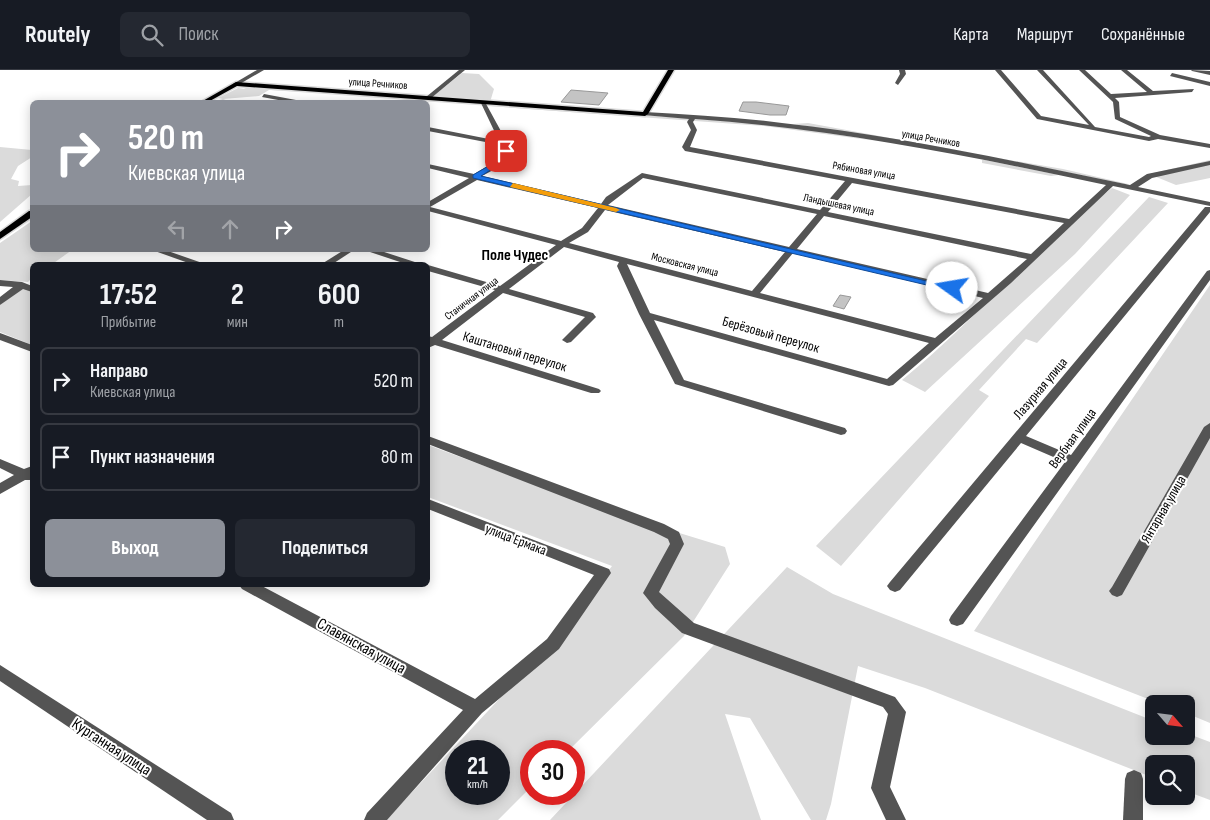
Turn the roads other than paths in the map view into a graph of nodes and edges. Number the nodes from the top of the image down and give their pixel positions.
1 (261, 70) edge
2 (462, 70) edge
3 (671, 70) edge
4 (902, 70) edge
5 (998, 70) edge
6 (1040, 70) edge
7 (1082, 70) edge
8 (1124, 70) edge
9 (1165, 70) edge
10 (1194, 70) edge
11 (1210, 72) edge
12 (1172, 75) junction
13 (898, 83) dead end
14 (236, 84) junction
15 (1210, 84) edge
16 (1152, 93) junction
17 (264, 96) dead end
18 (1111, 96) junction
19 (428, 98) junction
20 (208, 100) edge
21 (285, 100) edge
22 (482, 102) junction
23 (645, 114) junction
24 (692, 118) junction
25 (1092, 128) junction
26 (430, 129) edge
27 (1158, 137) junction
28 (504, 144) junction
29 (1210, 146) edge
30 (1210, 163) edge
31 (430, 166) edge
32 (642, 175) joint
33 (476, 177) junction
34 (850, 179) junction
35 (1111, 184) junction
36 (1130, 188) junction
37 (430, 204) edge
38 (605, 208) junction
39 (1209, 208) edge
40 (430, 211) edge
41 (822, 212) junction
42 (30, 214) edge
43 (1070, 222) junction
44 (0, 236) edge
45 (562, 244) junction
46 (790, 250) junction
47 (162, 252) edge
48 (347, 252) edge
49 (375, 252) edge
50 (1032, 257) junction
51 (624, 261) junction
52 (194, 262) edge
53 (330, 262) edge
54 (409, 262) edge
55 (430, 269) edge
56 (1210, 273) edge
57 (0, 283) edge
58 (22, 285) junction
59 (30, 288) edge
60 (501, 289) junction
61 (1205, 292) edge
62 (754, 294) junction
63 (988, 296) junction
64 (0, 302) edge
65 (644, 314) junction
66 (0, 336) edge
67 (567, 340) dead end
68 (430, 341) edge
69 (430, 342) edge
70 (936, 342) junction
71 (30, 348) edge
72 (595, 391) dead end
73 (1210, 427) edge
74 (841, 431) dead end
75 (1018, 438) junction
76 (430, 441) edge
77 (1074, 461) junction
78 (0, 463) edge
79 (30, 475) edge
80 (0, 489) edge
81 (430, 505) edge
82 (895, 586) dead end
83 (251, 587) edge
84 (1117, 591) dead end
85 (957, 620) dead end
86 (0, 672) edge
87 (476, 708) junction
88 (1134, 779) dead end
89 (224, 820) edge
90 (374, 820) edge
91 (896, 820) edge
92 (1133, 820) edge

1 - 14 street
2 - 19 street
3 - 23 main road
4 - 13 street
5 - 25 street
6 - 25 street
7 - 18 street
8 - 16 street
9 - 12 street
10 - 11 street
12 - 15 street
12 - 16 street
14 - 19 main road, улица Речников
14 - 20 main road
16 - 18 street
17 - 21 street
18 - 27 street
19 - 22 main road, улица Речников
22 - 23 main road, улица Речников
22 - 28 street
23 - 24 street, улица Речников
24 - 34 street, Рябиновая улица
24 - 35 street, улица Речников
25 - 27 street
26 - 28 street
27 - 29 street
28 - 33 street
30 - 36 street
31 - 33 street
32 - 38 street, Станичная улица
32 - 41 street, Ландышевая улица
33 - 37 street
33 - 38 street
34 - 41 street
34 - 43 street, Рябиновая улица
35 - 36 street, улица Речников
35 - 43 street
36 - 39 street, улица Речников
38 - 45 street, Станичная улица
38 - 46 street
39 - 75 street, Лазурная улица
40 - 45 street, Московская улица
41 - 46 street
41 - 50 street, Ландышевая улица
42 - 44 main road
43 - 50 street
45 - 51 street, Московская улица
45 - 60 street, Станичная улица
46 - 62 street
46 - 63 street
47 - 52 street
48 - 53 street
49 - 54 street
50 - 63 street
51 - 62 street, Московская улица
51 - 65 street
55 - 60 street
56 - 61 street, Вербная улица
57 - 58 street
58 - 59 street
58 - 64 street
60 - 67 street
60 - 68 street, Станичная улица
61 - 77 street, Вербная улица
62 - 70 street, Московская улица
63 - 70 street
65 - 70 street, Берёзовый переулок
65 - 74 street
66 - 71 street
69 - 72 street, Каштановый переулок
73 - 84 street, Янтарная улица
75 - 77 street
75 - 82 street, Лазурная улица
76 - 91 street
77 - 85 street, Вербная улица
78 - 79 street
79 - 80 street
81 - 87 street, улица Ермака
83 - 87 street, Славянская улица
86 - 89 street, Курганная улица
87 - 90 street
88 - 92 street

